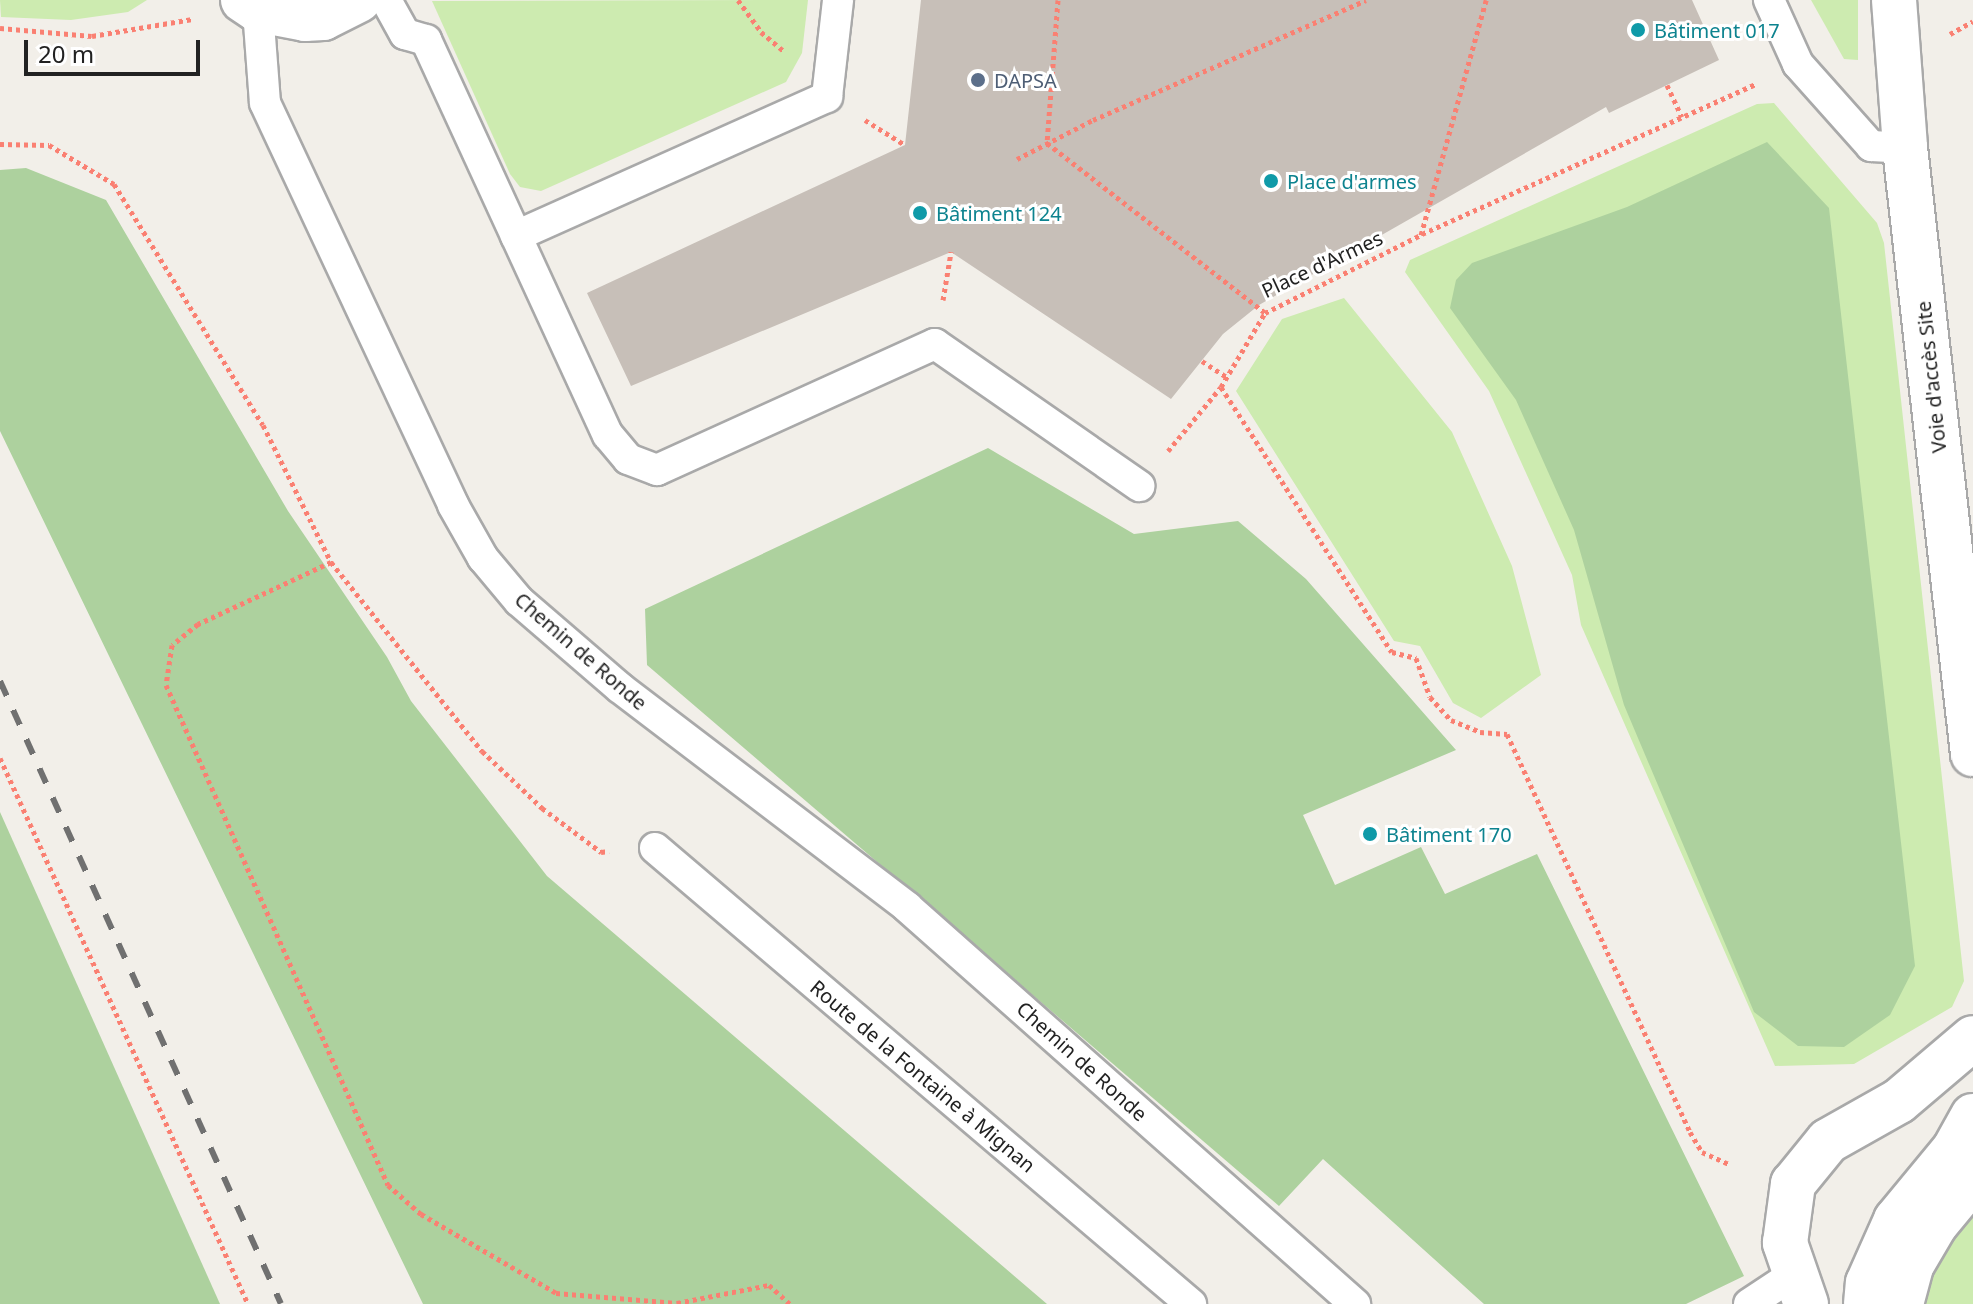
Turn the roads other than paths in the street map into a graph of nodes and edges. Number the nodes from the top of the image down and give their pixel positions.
1 (359, 0) edge
2 (386, 0) edge
3 (838, 0) edge
4 (1769, 0) edge
5 (1894, 0) edge
6 (250, 5) edge
7 (1905, 148) junction
8 (516, 236) junction
9 (1139, 486) road end
10 (1973, 754) edge
11 (655, 848) road end
12 (1973, 1038) edge
13 (1973, 1116) edge
14 (1973, 1179) edge
15 (1799, 1290) edge
16 (1191, 1304) edge
17 (1355, 1304) edge
18 (1749, 1304) edge
19 (1866, 1304) edge
20 (1901, 1304) edge

1 - 6 street
2 - 8 lane
3 - 8 lane
4 - 7 lane
5 - 7 street, Voie d'accès Site
6 - 17 lane, Chemin de Ronde
7 - 10 street, Voie d'accès Site
8 - 9 lane
11 - 16 lane, Route de la Fontaine à Mignan
12 - 15 street
13 - 19 street
14 - 20 street
15 - 18 lane

